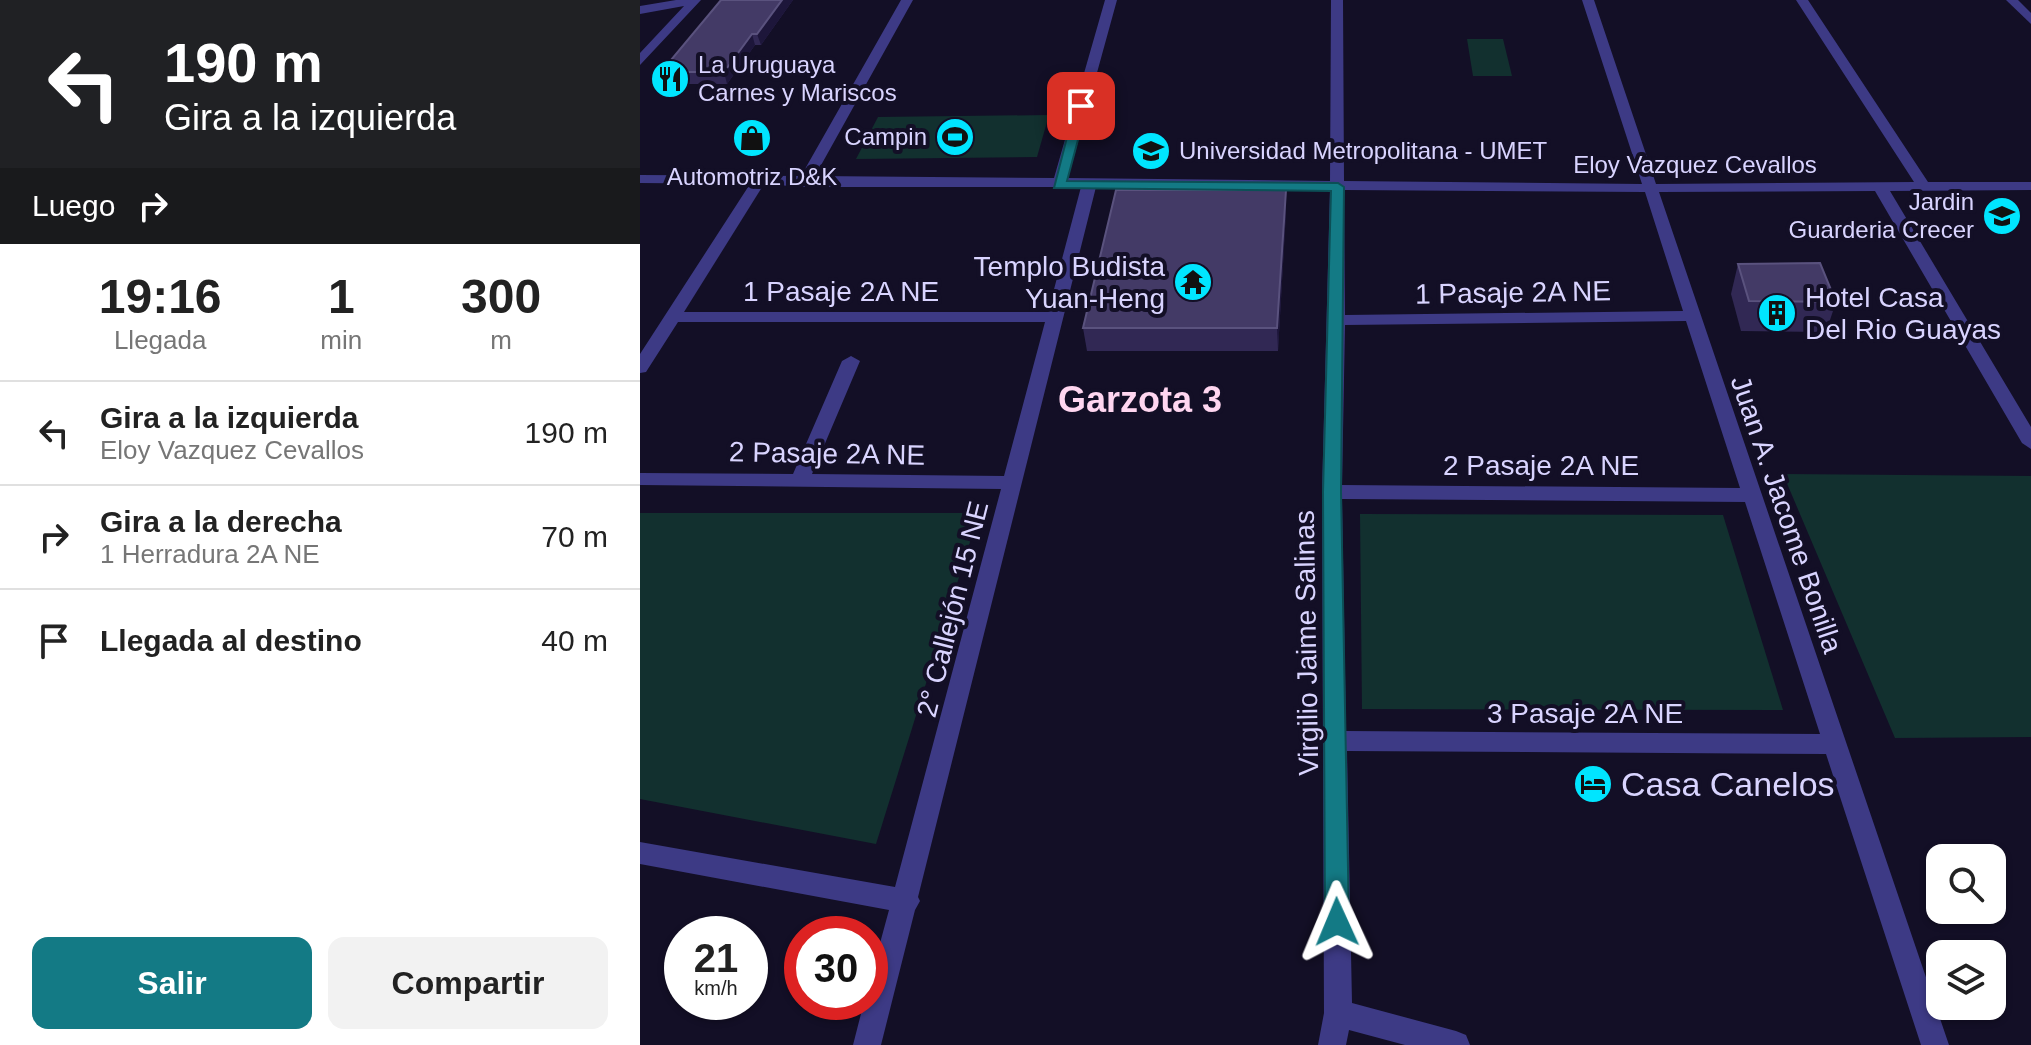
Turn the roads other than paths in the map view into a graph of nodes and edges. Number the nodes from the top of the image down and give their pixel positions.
1 (694, 0) edge
2 (907, 0) edge
3 (1111, 0) edge
4 (1337, 0) edge
5 (1588, 0) edge
6 (1802, 0) edge
7 (2012, 0) edge
8 (640, 10) edge
9 (2031, 20) edge
10 (640, 61) edge
11 (640, 179) edge
12 (758, 183) junction
13 (804, 183) junction
14 (1059, 185) junction
15 (1089, 185) junction
16 (1879, 185) junction
17 (1923, 185) junction
18 (2031, 186) edge
19 (1338, 187) junction
20 (1652, 188) junction
21 (1691, 316) junction
22 (674, 317) junction
23 (1055, 317) junction
24 (1337, 320) junction
25 (851, 361) dead end
26 (640, 368) edge
27 (2031, 443) edge
28 (640, 479) edge
29 (800, 480) junction
30 (1013, 483) junction
31 (1332, 492) junction
32 (1750, 495) junction
33 (1336, 741) junction
34 (1834, 744) junction
35 (640, 853) edge
36 (907, 901) junction
37 (1338, 1013) junction
38 (867, 1045) edge
39 (1332, 1045) edge
40 (1456, 1045) edge
41 (1935, 1045) edge

1 - 8 street
1 - 10 street
2 - 13 street
3 - 14 street
4 - 19 street, Virgilio Jaime Salinas
5 - 20 street, Juan A. Jacome Bonilla
6 - 17 street
7 - 9 street
11 - 12 street, Eloy Vazquez Cevallos
12 - 13 street, Eloy Vazquez Cevallos
12 - 22 street
13 - 14 street, Eloy Vazquez Cevallos
14 - 15 street, Eloy Vazquez Cevallos
15 - 19 street, Eloy Vazquez Cevallos
15 - 23 street, 2° Callejón 15 NE
16 - 17 street, Eloy Vazquez Cevallos
16 - 20 street, Eloy Vazquez Cevallos
16 - 27 street
17 - 18 street, Eloy Vazquez Cevallos
19 - 20 street, Eloy Vazquez Cevallos
19 - 24 street, Virgilio Jaime Salinas
20 - 21 street, Juan A. Jacome Bonilla
21 - 24 street, 1 Pasaje 2A NE
21 - 32 street, Juan A. Jacome Bonilla
22 - 23 street, 1 Pasaje 2A NE
22 - 26 street
23 - 30 street, 2° Callejón 15 NE
24 - 31 street, Virgilio Jaime Salinas
25 - 29 street
28 - 29 street, 2 Pasaje 2A NE
29 - 30 street, 2 Pasaje 2A NE
30 - 36 street, 2° Callejón 15 NE
31 - 32 street, 2 Pasaje 2A NE
31 - 33 street, Virgilio Jaime Salinas
32 - 34 street, Juan A. Jacome Bonilla
33 - 34 street, 3 Pasaje 2A NE
33 - 37 street, Virgilio Jaime Salinas
34 - 41 street, Juan A. Jacome Bonilla
35 - 36 street
36 - 38 street, 2° Callejón 15 NE
37 - 39 street, Virgilio Jaime Salinas
37 - 40 street

